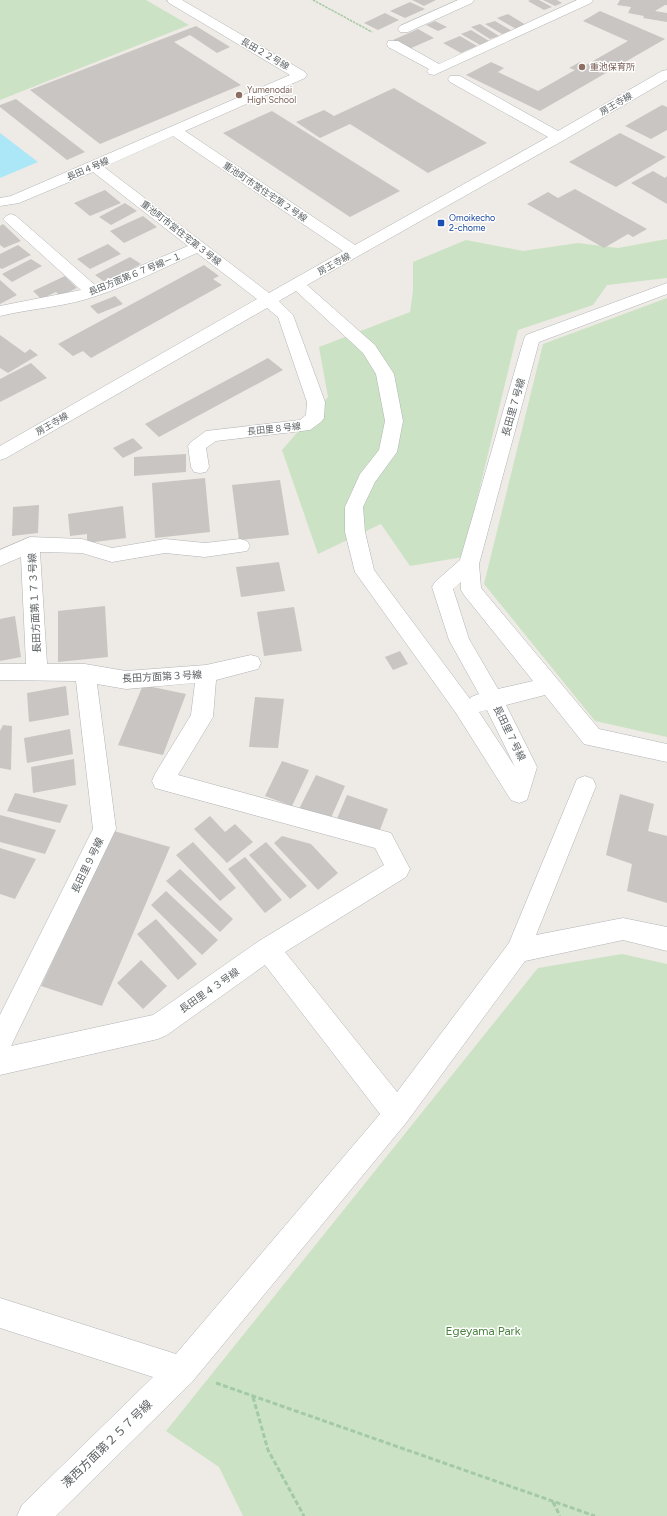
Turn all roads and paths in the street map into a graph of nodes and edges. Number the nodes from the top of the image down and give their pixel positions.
1 (173, 0) edge
2 (313, 0) edge
3 (468, 0) edge
4 (588, 0) edge
5 (404, 29) dead end
6 (393, 44) joint
7 (667, 74) edge
8 (455, 78) dead end
9 (175, 131) junction
10 (559, 137) junction
11 (94, 166) junction
12 (0, 202) edge
13 (11, 219) dead end
14 (199, 247) junction
15 (354, 252) junction
16 (296, 284) junction
17 (667, 288) edge
18 (93, 292) junction
19 (268, 300) junction
20 (0, 311) edge
21 (0, 454) edge
22 (200, 467) dead end
23 (30, 544) junction
24 (240, 546) dead end
25 (0, 558) edge
26 (469, 564) junction
27 (251, 663) dead end
28 (0, 672) edge
29 (38, 672) junction
30 (85, 673) junction
31 (206, 674) junction
32 (550, 685) junction
33 (494, 700) junction
34 (464, 707) junction
35 (667, 753) edge
36 (585, 786) dead end
37 (667, 939) edge
38 (268, 949) junction
39 (518, 951) junction
40 (0, 1042) edge
41 (0, 1062) edge
42 (397, 1114) junction
43 (0, 1313) edge
44 (181, 1371) junction
45 (253, 1396) junction
46 (553, 1502) junction
47 (33, 1516) edge
48 (304, 1516) edge
49 (560, 1516) edge
50 (595, 1516) edge

1 - 9 street, 長田２２号線
2 - 6 path
3 - 5 street
4 - 6 street
7 - 10 street, 房王寺線
8 - 10 street
9 - 11 street, 長田４号線
9 - 15 street, 重池町市営住宅第２号線
10 - 15 street, 房王寺線
11 - 12 street, 長田４号線
11 - 14 street, 重池町市営住宅第３号線
13 - 18 street
14 - 18 street, 長田方面第６７号線－１
14 - 19 street, 重池町市営住宅第３号線
15 - 16 street, 房王寺線
16 - 19 street, 房王寺線
16 - 34 street, 長田里７号線
17 - 26 street, 長田里７号線
18 - 20 street, 長田方面第６７号線－１
19 - 21 street, 房王寺線
19 - 22 street, 長田里８号線
23 - 24 street
23 - 25 street, 長田方面第１７３号線
23 - 29 street, 長田方面第１７３号線
26 - 32 street
26 - 33 street, 長田里７号線
27 - 31 street, 長田方面第３号線
28 - 29 street, 長田方面第３号線
29 - 30 street, 長田方面第３号線
30 - 31 street, 長田方面第３号線
30 - 40 street, 長田里９号線
31 - 38 street, 長田里４３号線
32 - 33 street
32 - 35 street
33 - 34 street
33 - 34 street, 長田里７号線
36 - 39 street, 湊西方面第２５７号線
37 - 39 street
38 - 41 street, 長田里４３号線
38 - 42 street
39 - 42 street, 湊西方面第２５７号線
42 - 44 street, 湊西方面第２５７号線
43 - 44 street
44 - 45 path
44 - 47 street, 湊西方面第２５７号線
45 - 46 path
45 - 48 path
46 - 49 path
46 - 50 path

